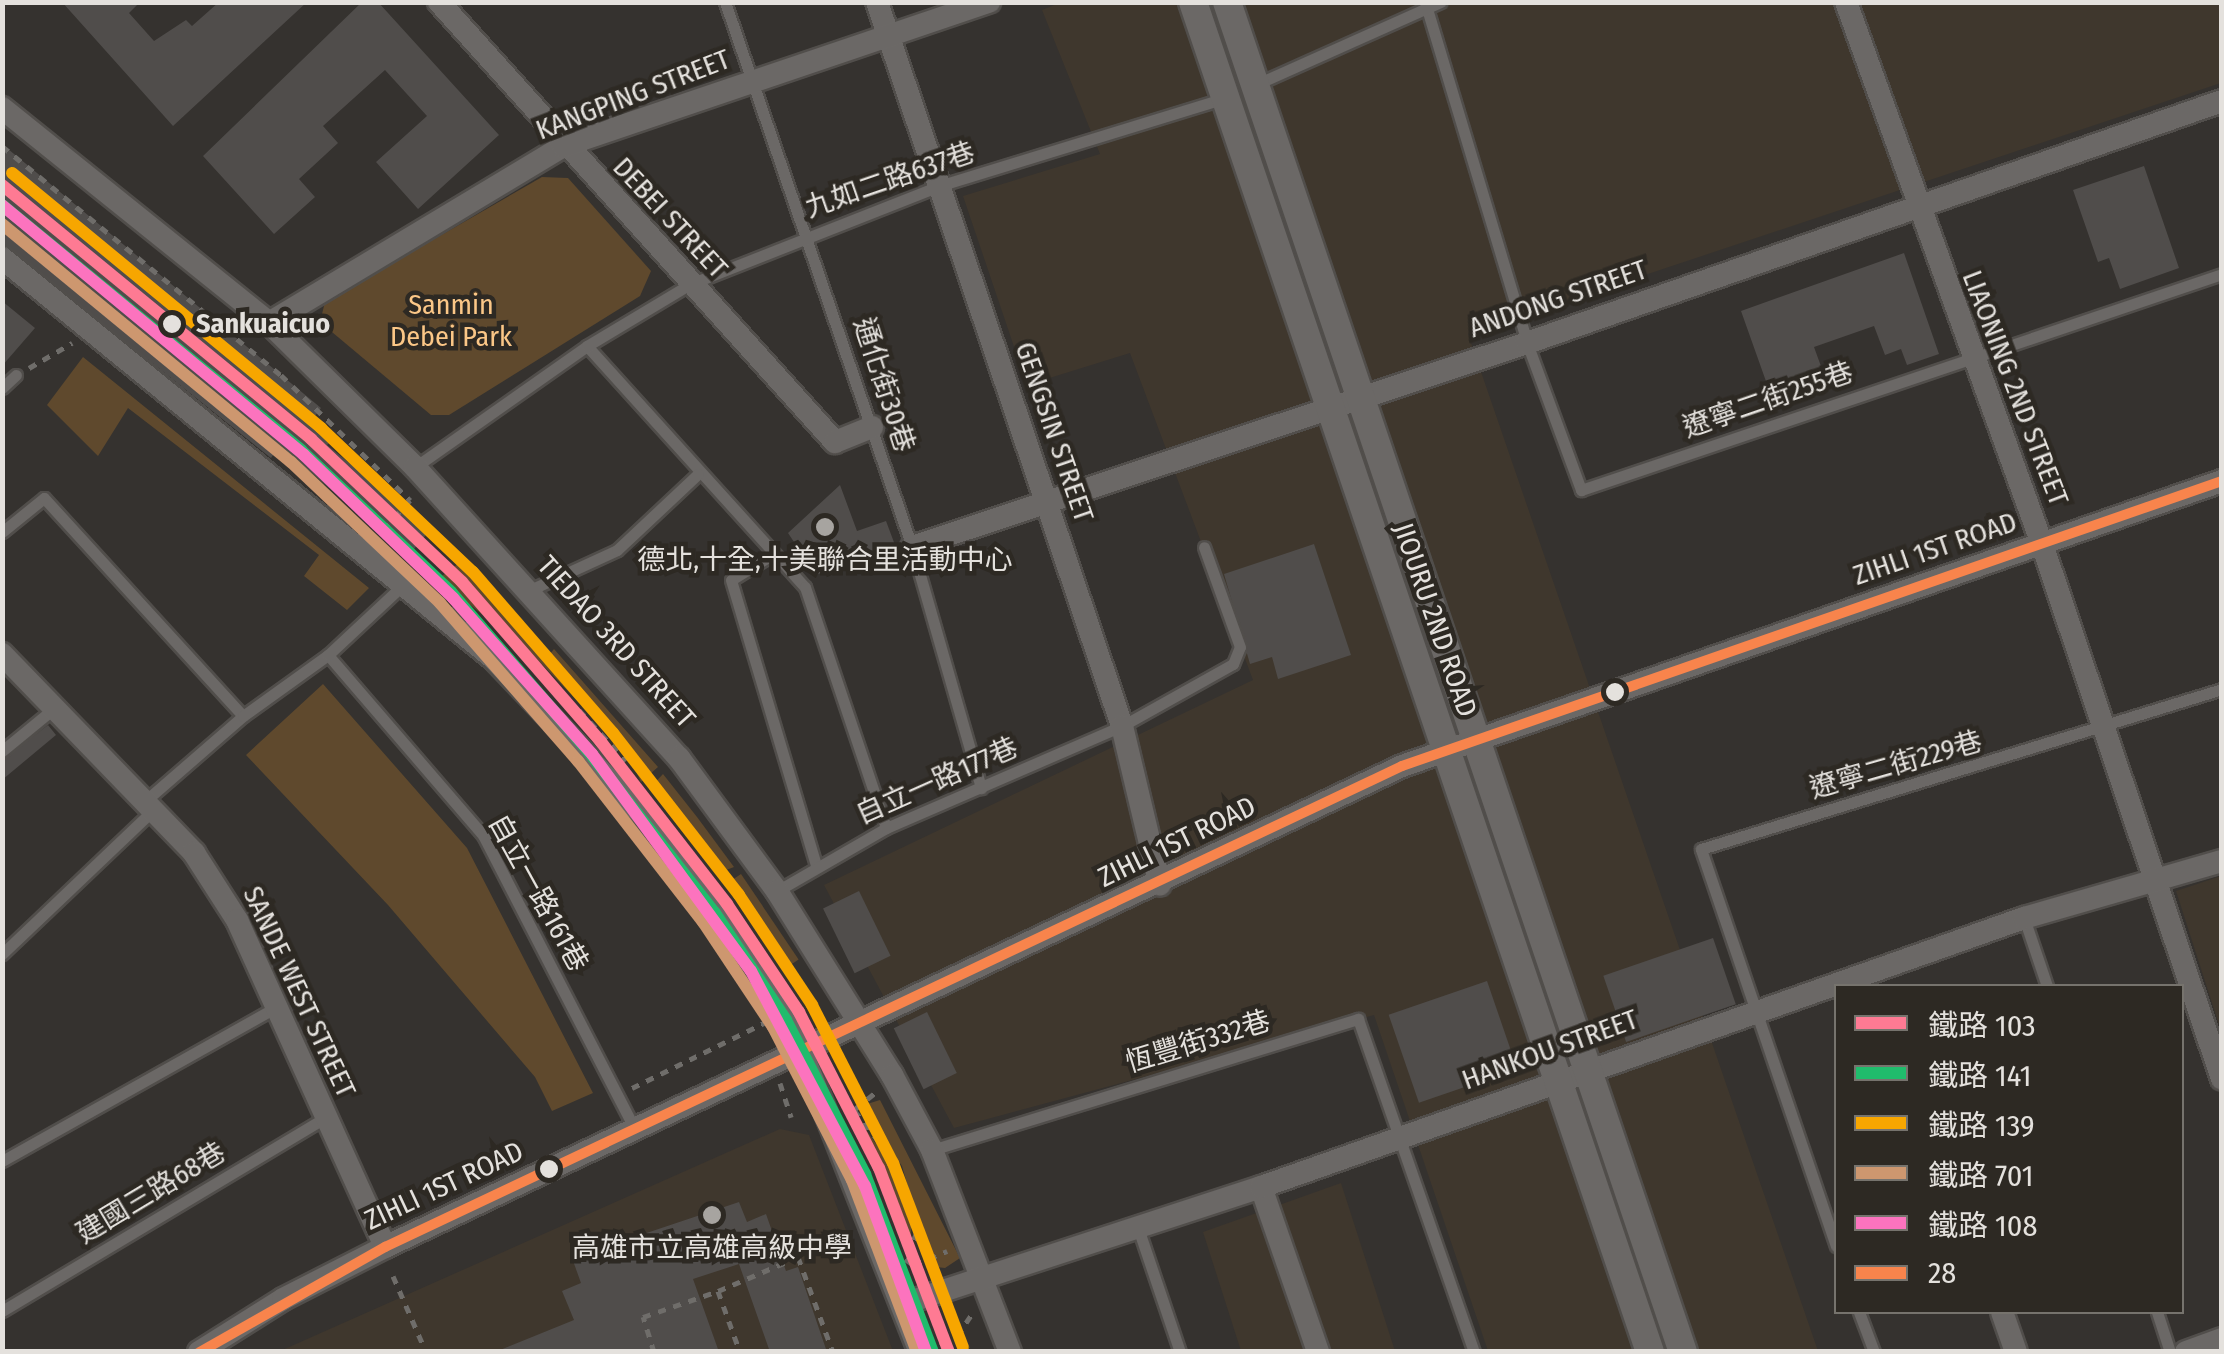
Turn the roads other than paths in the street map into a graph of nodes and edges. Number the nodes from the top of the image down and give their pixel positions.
1 (439, 2) edge
2 (725, 2) edge
3 (877, 2) edge
4 (988, 2) edge
5 (1193, 2) edge
6 (1226, 2) edge
7 (1440, 2) edge
8 (1846, 2) edge
9 (1426, 5) edge
10 (890, 40) junction
11 (751, 82) junction
12 (1254, 85) junction
13 (1226, 98) junction
14 (2222, 101) edge
15 (2, 108) edge
16 (563, 146) junction
17 (939, 186) junction
18 (1915, 205) junction
19 (808, 235) junction
20 (2, 258) edge
21 (2222, 274) edge
22 (690, 284) junction
23 (269, 324) junction
24 (1526, 343) junction
25 (587, 346) junction
26 (1971, 358) junction
27 (16, 375) road end
28 (2, 388) edge
29 (1361, 399) junction
30 (1330, 410) junction
31 (872, 428) junction
32 (415, 467) junction
33 (698, 474) junction
34 (2222, 481) edge
35 (1046, 502) junction
36 (2, 532) edge
37 (2042, 544) junction
38 (912, 547) junction
39 (1204, 547) dead end
40 (773, 554) junction
41 (404, 584) junction
42 (530, 590) junction
43 (2, 654) edge
44 (328, 655) junction
45 (2222, 689) edge
46 (52, 710) junction
47 (243, 716) junction
48 (1122, 726) junction
49 (2105, 730) junction
50 (1474, 738) junction
51 (1446, 748) junction
52 (2, 752) edge
53 (982, 788) junction
54 (147, 808) junction
55 (886, 828) junction
56 (2222, 861) edge
57 (816, 865) junction
58 (2155, 880) junction
59 (1160, 885) junction
60 (777, 892) junction
61 (2024, 918) junction
62 (2, 954) edge
63 (1888, 976) edge
64 (1857, 984) edge
65 (2046, 984) edge
66 (1834, 990) edge
67 (276, 1007) junction
68 (1754, 1011) junction
69 (862, 1026) junction
70 (806, 1052) junction
71 (1588, 1067) junction
72 (1558, 1078) junction
73 (2222, 1079) edge
74 (325, 1118) junction
75 (635, 1129) junction
76 (1400, 1137) junction
77 (932, 1150) junction
78 (2, 1161) edge
79 (1261, 1187) junction
80 (1138, 1228) junction
81 (1834, 1240) edge
82 (385, 1248) junction
83 (980, 1276) junction
84 (903, 1304) junction
85 (2, 1311) edge
86 (1861, 1314) edge
87 (2003, 1314) edge
88 (2158, 1314) edge
89 (2222, 1340) edge
90 (928, 1349) edge
91 (199, 1352) edge
92 (1010, 1352) edge
93 (1180, 1352) edge
94 (1318, 1352) edge
95 (1474, 1352) edge
96 (1650, 1352) edge
97 (1684, 1352) edge
98 (1874, 1352) edge
99 (2016, 1352) edge
100 (2170, 1352) edge
101 (2186, 1352) edge

1 - 16 street, DEBEI STREET
2 - 11 lane, 通化街30巷
3 - 10 street, GENGSIN STREET
4 - 10 street, KANGPING STREET
5 - 13 street, JIOURU 2ND ROAD
6 - 12 street, JIOURU 2ND ROAD
7 - 9 lane
8 - 18 street, LIAONING 2ND STREET
9 - 12 lane
9 - 24 lane
10 - 11 street, KANGPING STREET
10 - 17 street, GENGSIN STREET
11 - 16 street, KANGPING STREET
11 - 19 lane, 通化街30巷
12 - 29 street, JIOURU 2ND ROAD
13 - 17 lane, 九如二路637巷
13 - 30 street, JIOURU 2ND ROAD
14 - 18 street, ANDONG STREET
15 - 23 street, TIEDAO 3RD STREET
16 - 22 street, DEBEI STREET
16 - 23 street, KANGPING STREET
17 - 19 lane, 九如二路637巷
17 - 35 street, GENGSIN STREET
18 - 24 street, ANDONG STREET
18 - 26 street, LIAONING 2ND STREET
19 - 22 lane, 九如二路637巷
19 - 31 lane, 通化街30巷
20 - 41 street
21 - 26 lane, 遼寧二街255巷
22 - 25 lane, 九如二路637巷
22 - 31 street, DEBEI STREET
23 - 32 street, TIEDAO 3RD STREET
24 - 26 lane, 遼寧二街255巷
24 - 29 street, ANDONG STREET
25 - 32 lane, 九如二路637巷
25 - 33 lane
26 - 37 street, LIAONING 2ND STREET
27 - 28 lane
29 - 30 street, ANDONG STREET
29 - 50 street, JIOURU 2ND ROAD
30 - 35 street, ANDONG STREET
30 - 51 street, JIOURU 2ND ROAD
31 - 38 lane, 通化街30巷
32 - 42 street, TIEDAO 3RD STREET
33 - 40 lane
33 - 42 lane
34 - 37 street, ZIHLI 1ST ROAD
35 - 38 street, ANDONG STREET
35 - 48 street, GENGSIN STREET
36 - 47 lane
37 - 49 street, LIAONING 2ND STREET
37 - 50 street, ZIHLI 1ST ROAD
38 - 53 lane, 通化街30巷
39 - 48 lane, 自立一路177巷
40 - 55 lane
40 - 57 lane
41 - 44 lane
41 - 70 street
42 - 60 street, TIEDAO 3RD STREET
43 - 46 street, SANDE WEST STREET
44 - 47 lane
44 - 75 lane, 自立一路161巷
45 - 49 lane, 遼寧二街229巷
46 - 52 lane
46 - 54 street, SANDE WEST STREET
47 - 54 lane
48 - 53 lane, 自立一路177巷
48 - 59 street, GENGSIN STREET
49 - 58 street, LIAONING 2ND STREET
49 - 68 lane, 遼寧二街229巷
50 - 51 street, ZIHLI 1ST ROAD
50 - 71 street, JIOURU 2ND ROAD
51 - 59 street, ZIHLI 1ST ROAD
51 - 72 street, JIOURU 2ND ROAD
53 - 55 lane, 自立一路177巷
54 - 62 lane
54 - 67 street, SANDE WEST STREET
55 - 57 lane, 自立一路177巷
56 - 58 street, HANKOU STREET
57 - 60 lane, 自立一路177巷
58 - 61 street, HANKOU STREET
58 - 73 street, LIAONING 2ND STREET
59 - 69 street, ZIHLI 1ST ROAD
60 - 69 street, TIEDAO 3RD STREET
61 - 63 street, HANKOU STREET
61 - 65 lane
63 - 64 street, HANKOU STREET
66 - 68 street, HANKOU STREET
67 - 74 street, SANDE WEST STREET
67 - 78 lane
68 - 71 street, HANKOU STREET
68 - 81 lane
69 - 70 street, ZIHLI 1ST ROAD
69 - 77 street, TIEDAO 3RD STREET
70 - 75 street, ZIHLI 1ST ROAD
70 - 84 street
71 - 72 street, HANKOU STREET
71 - 97 street, JIOURU 2ND ROAD
72 - 76 street, HANKOU STREET
72 - 96 street, JIOURU 2ND ROAD
74 - 82 street, SANDE WEST STREET
74 - 85 lane, 建國三路68巷
75 - 82 street, ZIHLI 1ST ROAD
76 - 77 lane, 恆豐街332巷
76 - 79 street, HANKOU STREET
76 - 95 lane
77 - 83 street, TIEDAO 3RD STREET
79 - 80 street, HANKOU STREET
79 - 94 street
80 - 83 street, HANKOU STREET
80 - 93 lane
82 - 91 street, ZIHLI 1ST ROAD
83 - 84 street, HANKOU STREET
83 - 92 street, TIEDAO 3RD STREET
84 - 90 street
86 - 98 lane
87 - 99 street
88 - 100 lane
89 - 101 street

